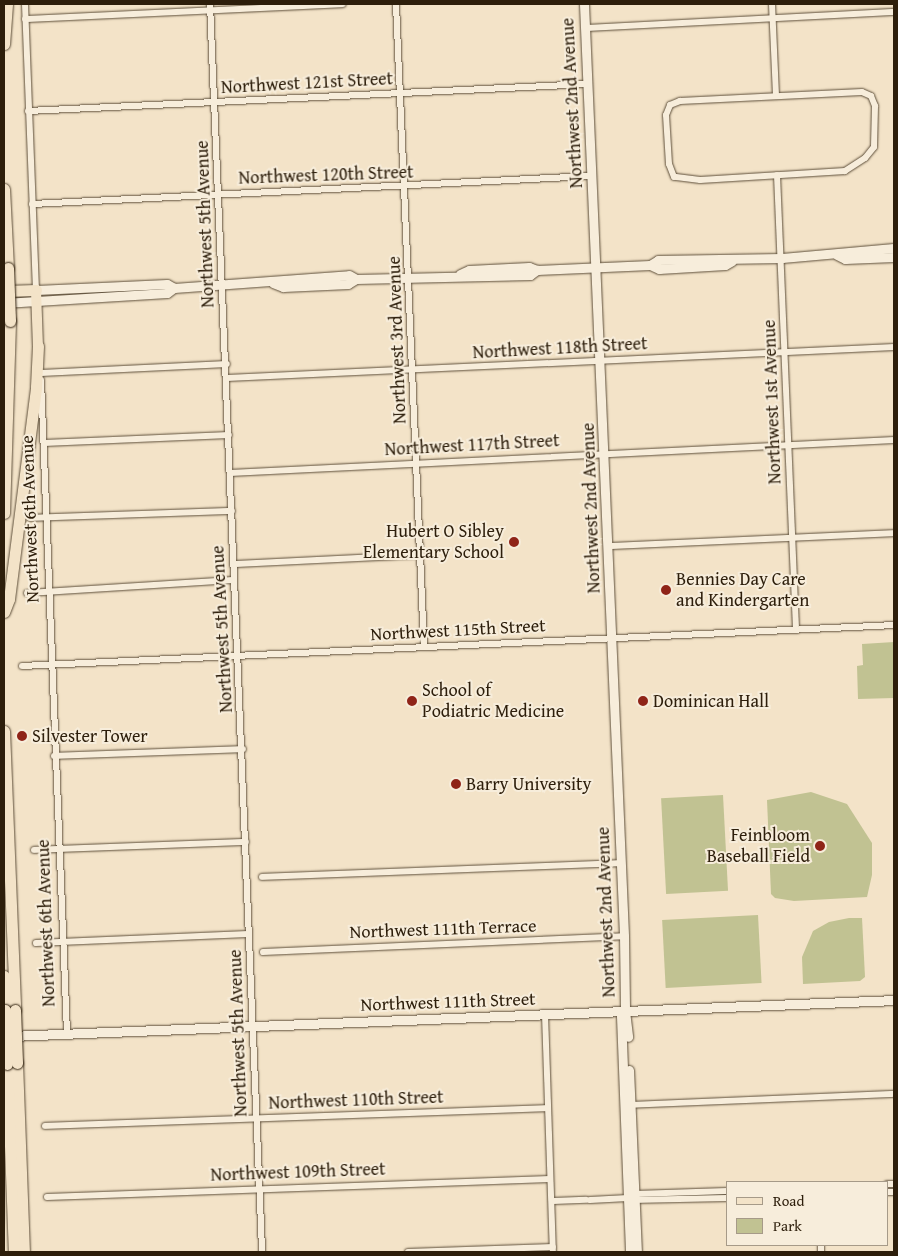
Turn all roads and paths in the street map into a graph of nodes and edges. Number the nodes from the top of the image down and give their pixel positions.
1 (7, 4) edge
2 (25, 4) edge
3 (343, 4) edge
4 (396, 4) edge
5 (584, 4) edge
6 (772, 4) edge
7 (210, 7) edge
8 (894, 12) edge
9 (25, 19) junction
10 (772, 19) junction
11 (585, 28) junction
12 (4, 44) edge
13 (588, 84) junction
14 (400, 93) junction
15 (776, 95) junction
16 (215, 102) junction
17 (28, 111) junction
18 (777, 174) junction
19 (591, 176) junction
20 (405, 187) junction
21 (4, 189) edge
22 (220, 194) junction
23 (32, 204) junction
24 (894, 248) edge
25 (837, 255) junction
26 (894, 257) edge
27 (782, 258) junction
28 (597, 268) junction
29 (409, 277) junction
30 (222, 286) junction
31 (4, 291) edge
32 (37, 295) junction
33 (4, 303) edge
34 (38, 346) junction
35 (894, 347) edge
36 (786, 352) junction
37 (601, 361) junction
38 (227, 364) junction
39 (412, 371) junction
40 (41, 373) junction
41 (227, 378) junction
42 (229, 435) junction
43 (894, 440) edge
44 (44, 443) junction
45 (788, 446) junction
46 (606, 453) junction
47 (417, 463) junction
48 (230, 473) junction
49 (232, 511) junction
50 (4, 513) edge
51 (47, 517) junction
52 (30, 518) dead end
53 (894, 532) edge
54 (791, 538) junction
55 (609, 546) junction
56 (420, 555) junction
57 (234, 564) junction
58 (234, 580) junction
59 (27, 592) dead end
60 (48, 592) junction
61 (4, 612) edge
62 (894, 625) edge
63 (796, 628) junction
64 (612, 638) junction
65 (424, 646) junction
66 (238, 655) junction
67 (22, 666) dead end
68 (51, 666) junction
69 (4, 731) edge
70 (243, 749) junction
71 (54, 756) junction
72 (246, 842) junction
73 (60, 849) junction
74 (34, 850) dead end
75 (621, 863) junction
76 (262, 877) dead end
77 (248, 934) junction
78 (624, 936) junction
79 (63, 942) junction
80 (36, 943) dead end
81 (263, 952) dead end
82 (4, 976) edge
83 (894, 1000) edge
84 (10, 1010) junction
85 (625, 1011) junction
86 (545, 1014) junction
87 (252, 1026) junction
88 (67, 1033) junction
89 (4, 1036) edge
90 (12, 1064) junction
91 (894, 1094) edge
92 (628, 1105) junction
93 (548, 1108) junction
94 (256, 1119) junction
95 (45, 1126) dead end
96 (550, 1179) junction
97 (260, 1188) junction
98 (726, 1191) edge
99 (699, 1195) junction
100 (47, 1197) dead end
101 (632, 1198) junction
102 (726, 1198) edge
103 (552, 1201) junction
104 (553, 1250) edge
105 (14, 1252) edge
106 (24, 1252) edge
107 (262, 1252) edge
108 (408, 1252) edge
109 (630, 1252) edge
110 (637, 1252) edge

1 - 12 highway
2 - 9 street, Northwest 6th Avenue
3 - 7 street
4 - 14 street, Northwest 3rd Avenue
5 - 11 street, Northwest 2nd Avenue
6 - 10 street
7 - 9 street
7 - 16 street, Northwest 5th Avenue
8 - 10 street
9 - 17 street, Northwest 6th Avenue
10 - 11 street
10 - 15 street
11 - 13 street, Northwest 2nd Avenue
13 - 14 street, Northwest 121st Street
13 - 19 street, Northwest 2nd Avenue
14 - 16 street, Northwest 121st Street
14 - 20 street, Northwest 3rd Avenue
15 - 18 street
15 - 18 street
16 - 17 street, Northwest 121st Street
16 - 22 street, Northwest 5th Avenue
17 - 23 street, Northwest 6th Avenue
18 - 27 street, Northwest 1st Avenue
19 - 20 street, Northwest 120th Street
19 - 28 street, Northwest 2nd Avenue
20 - 22 street, Northwest 120th Street
20 - 29 street, Northwest 3rd Avenue
21 - 50 highway, bridge
22 - 23 street, Northwest 120th Street
22 - 30 street, Northwest 5th Avenue
23 - 32 street, Northwest 6th Avenue
24 - 25 street
25 - 26 street
25 - 27 street
27 - 28 street
27 - 36 street, Northwest 1st Avenue
28 - 29 street
28 - 37 street, Northwest 2nd Avenue
29 - 30 street
29 - 39 street, Northwest 3rd Avenue
30 - 32 street
30 - 38 street, Northwest 5th Avenue
31 - 32 highway
32 - 33 street
32 - 34 main road, Northwest 6th Avenue
34 - 40 street, Northwest 6th Avenue
34 - 61 highway
35 - 36 street, Northwest 118th Street
36 - 37 street, Northwest 118th Street
36 - 45 street, Northwest 1st Avenue
37 - 39 street, Northwest 118th Street
37 - 46 street, Northwest 2nd Avenue
38 - 40 street
38 - 41 street, Northwest 5th Avenue
39 - 41 street, Northwest 118th Street
39 - 47 street, Northwest 3rd Avenue
40 - 44 street, Northwest 6th Avenue
41 - 42 street, Northwest 5th Avenue
42 - 44 street
42 - 48 street, Northwest 5th Avenue
43 - 45 street, Northwest 117th Street
44 - 51 street, Northwest 6th Avenue
45 - 46 street, Northwest 117th Street
45 - 54 street, Northwest 1st Avenue
46 - 47 street, Northwest 117th Street
46 - 55 street, Northwest 2nd Avenue
47 - 48 street, Northwest 117th Street
47 - 56 street, Northwest 3rd Avenue
48 - 49 street, Northwest 5th Avenue
49 - 51 street
49 - 57 street, Northwest 5th Avenue
51 - 52 street
51 - 60 street, Northwest 6th Avenue
53 - 54 street
54 - 55 street
54 - 63 street, Northwest 1st Avenue
55 - 64 street, Northwest 2nd Avenue
56 - 57 street
56 - 65 street, Northwest 3rd Avenue
57 - 58 street, Northwest 5th Avenue
58 - 60 street
58 - 66 street, Northwest 5th Avenue
59 - 60 street
60 - 68 street, Northwest 6th Avenue
62 - 63 street, Northwest 115th Street
63 - 64 street, Northwest 115th Street
64 - 65 street, Northwest 115th Street
64 - 75 street, Northwest 2nd Avenue
65 - 66 street, Northwest 115th Street
66 - 68 street, Northwest 115th Street
66 - 70 street, Northwest 5th Avenue
67 - 68 street, Northwest 115th Street
68 - 71 street, Northwest 6th Avenue
69 - 84 highway
70 - 71 street
70 - 72 street, Northwest 5th Avenue
71 - 73 street, Northwest 6th Avenue
72 - 73 street
72 - 77 street, Northwest 5th Avenue
73 - 74 street
73 - 79 street, Northwest 6th Avenue
75 - 76 street
75 - 78 street, Northwest 2nd Avenue
77 - 79 street
77 - 87 street, Northwest 5th Avenue
78 - 81 street, Northwest 111th Terrace
78 - 85 street, Northwest 2nd Avenue
79 - 80 street
79 - 88 street, Northwest 6th Avenue
82 - 84 highway
83 - 85 street, Northwest 111th Street
84 - 90 highway, bridge
85 - 86 street, Northwest 111th Street
85 - 92 street, Northwest 2nd Avenue
86 - 87 street, Northwest 111th Street
86 - 93 street
87 - 88 street, Northwest 111th Street
87 - 94 street, Northwest 5th Avenue
88 - 89 street, Northwest 111th Street
90 - 105 highway
90 - 106 highway
91 - 92 street
92 - 101 street, Northwest 2nd Avenue
93 - 94 street, Northwest 110th Street
93 - 96 street
94 - 95 street, Northwest 110th Street
94 - 97 street, Northwest 5th Avenue
96 - 97 street, Northwest 109th Street
96 - 103 street
97 - 100 street, Northwest 109th Street
97 - 107 street, Northwest 5th Avenue
98 - 99 street
99 - 101 street
99 - 102 street
101 - 103 street
101 - 109 street, Northwest 2nd Avenue
101 - 110 street, Northwest 2nd Avenue
103 - 104 street
104 - 108 street

